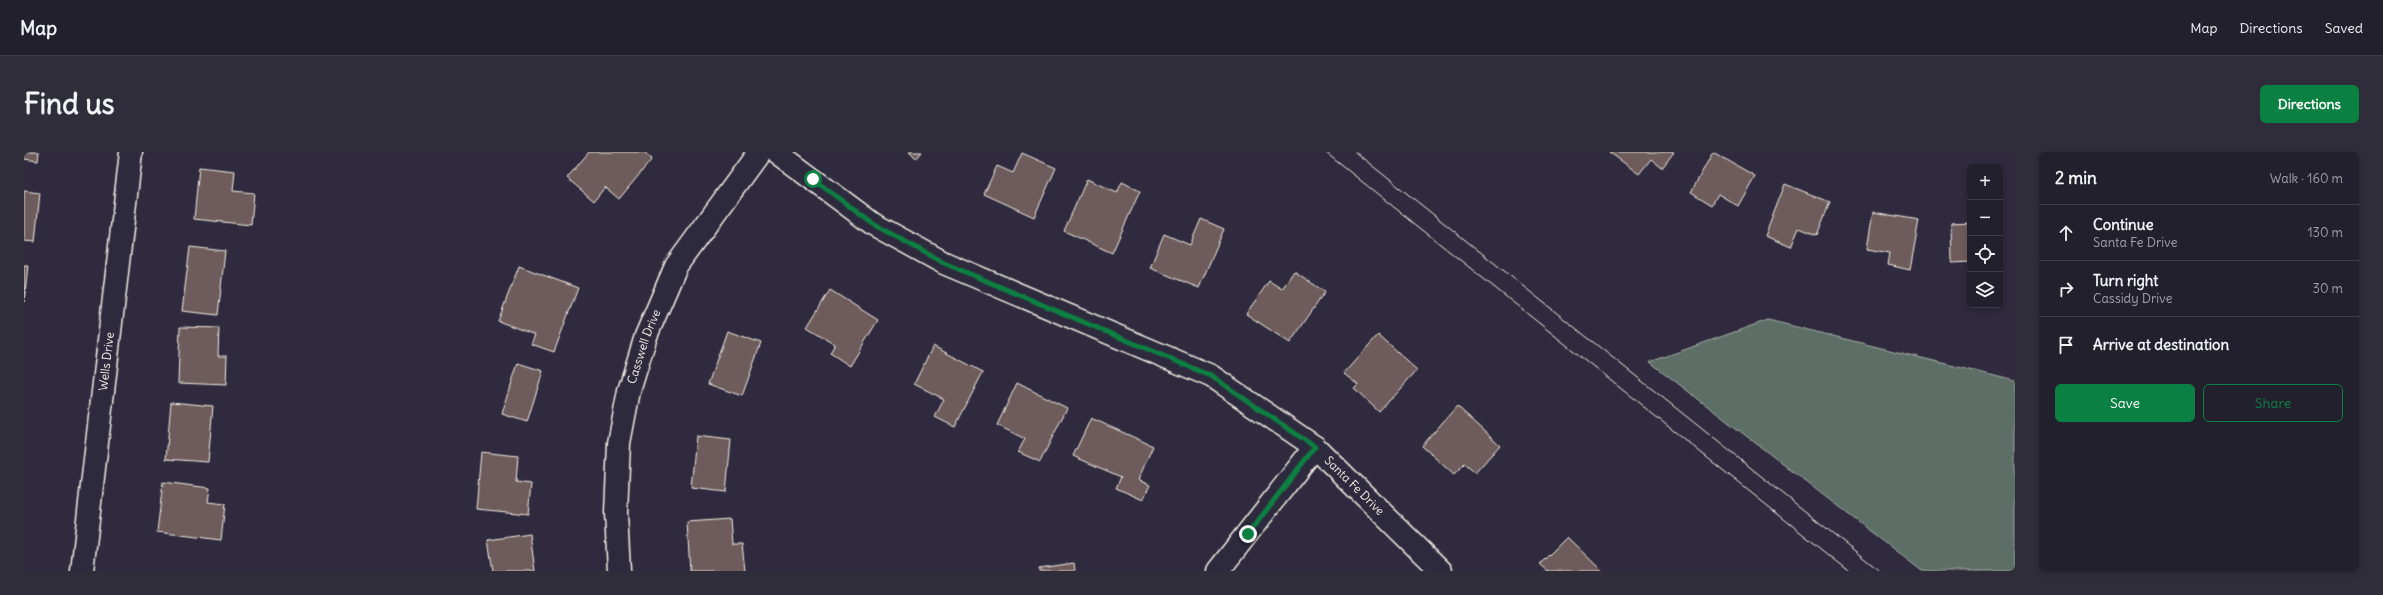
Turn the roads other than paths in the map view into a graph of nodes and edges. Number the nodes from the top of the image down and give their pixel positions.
1 (131, 152) edge
2 (759, 152) edge
3 (776, 152) edge
4 (1315, 447) junction
5 (82, 571) edge
6 (619, 571) edge
7 (1218, 571) edge
8 (1441, 571) edge

1 - 5 street, Wells Drive
2 - 6 street, Casswell Drive
3 - 4 street, Santa Fe Drive
4 - 7 street
4 - 8 street, Santa Fe Drive

